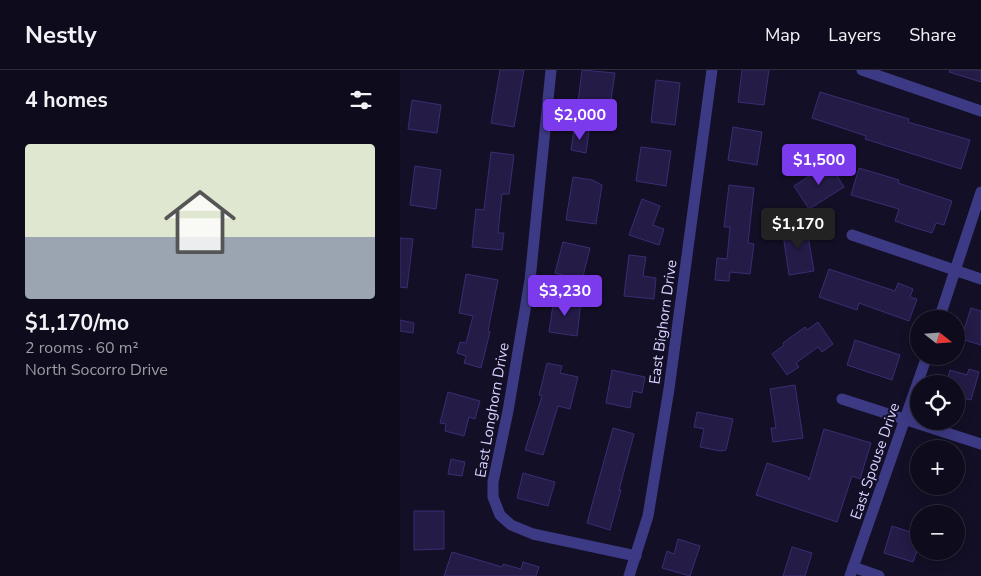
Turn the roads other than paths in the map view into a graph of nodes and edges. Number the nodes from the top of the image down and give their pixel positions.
1 (551, 70) edge
2 (712, 70) edge
3 (862, 70) edge
4 (981, 111) edge
5 (981, 192) edge
6 (852, 235) dead end
7 (956, 270) junction
8 (981, 279) edge
9 (942, 310) edge
10 (924, 365) edge
11 (842, 399) dead end
12 (906, 418) junction
13 (981, 444) edge
14 (636, 556) junction
15 (852, 572) edge
16 (629, 576) edge
17 (879, 576) edge

1 - 14 street, East Longhorn Drive
2 - 14 street, East Bighorn Drive
3 - 4 street
5 - 7 street
6 - 7 street
7 - 8 street
7 - 9 street
10 - 12 street, East Spouse Drive
11 - 12 street
12 - 13 street
12 - 15 street, East Spouse Drive
14 - 16 street, East Bighorn Drive
15 - 17 street

